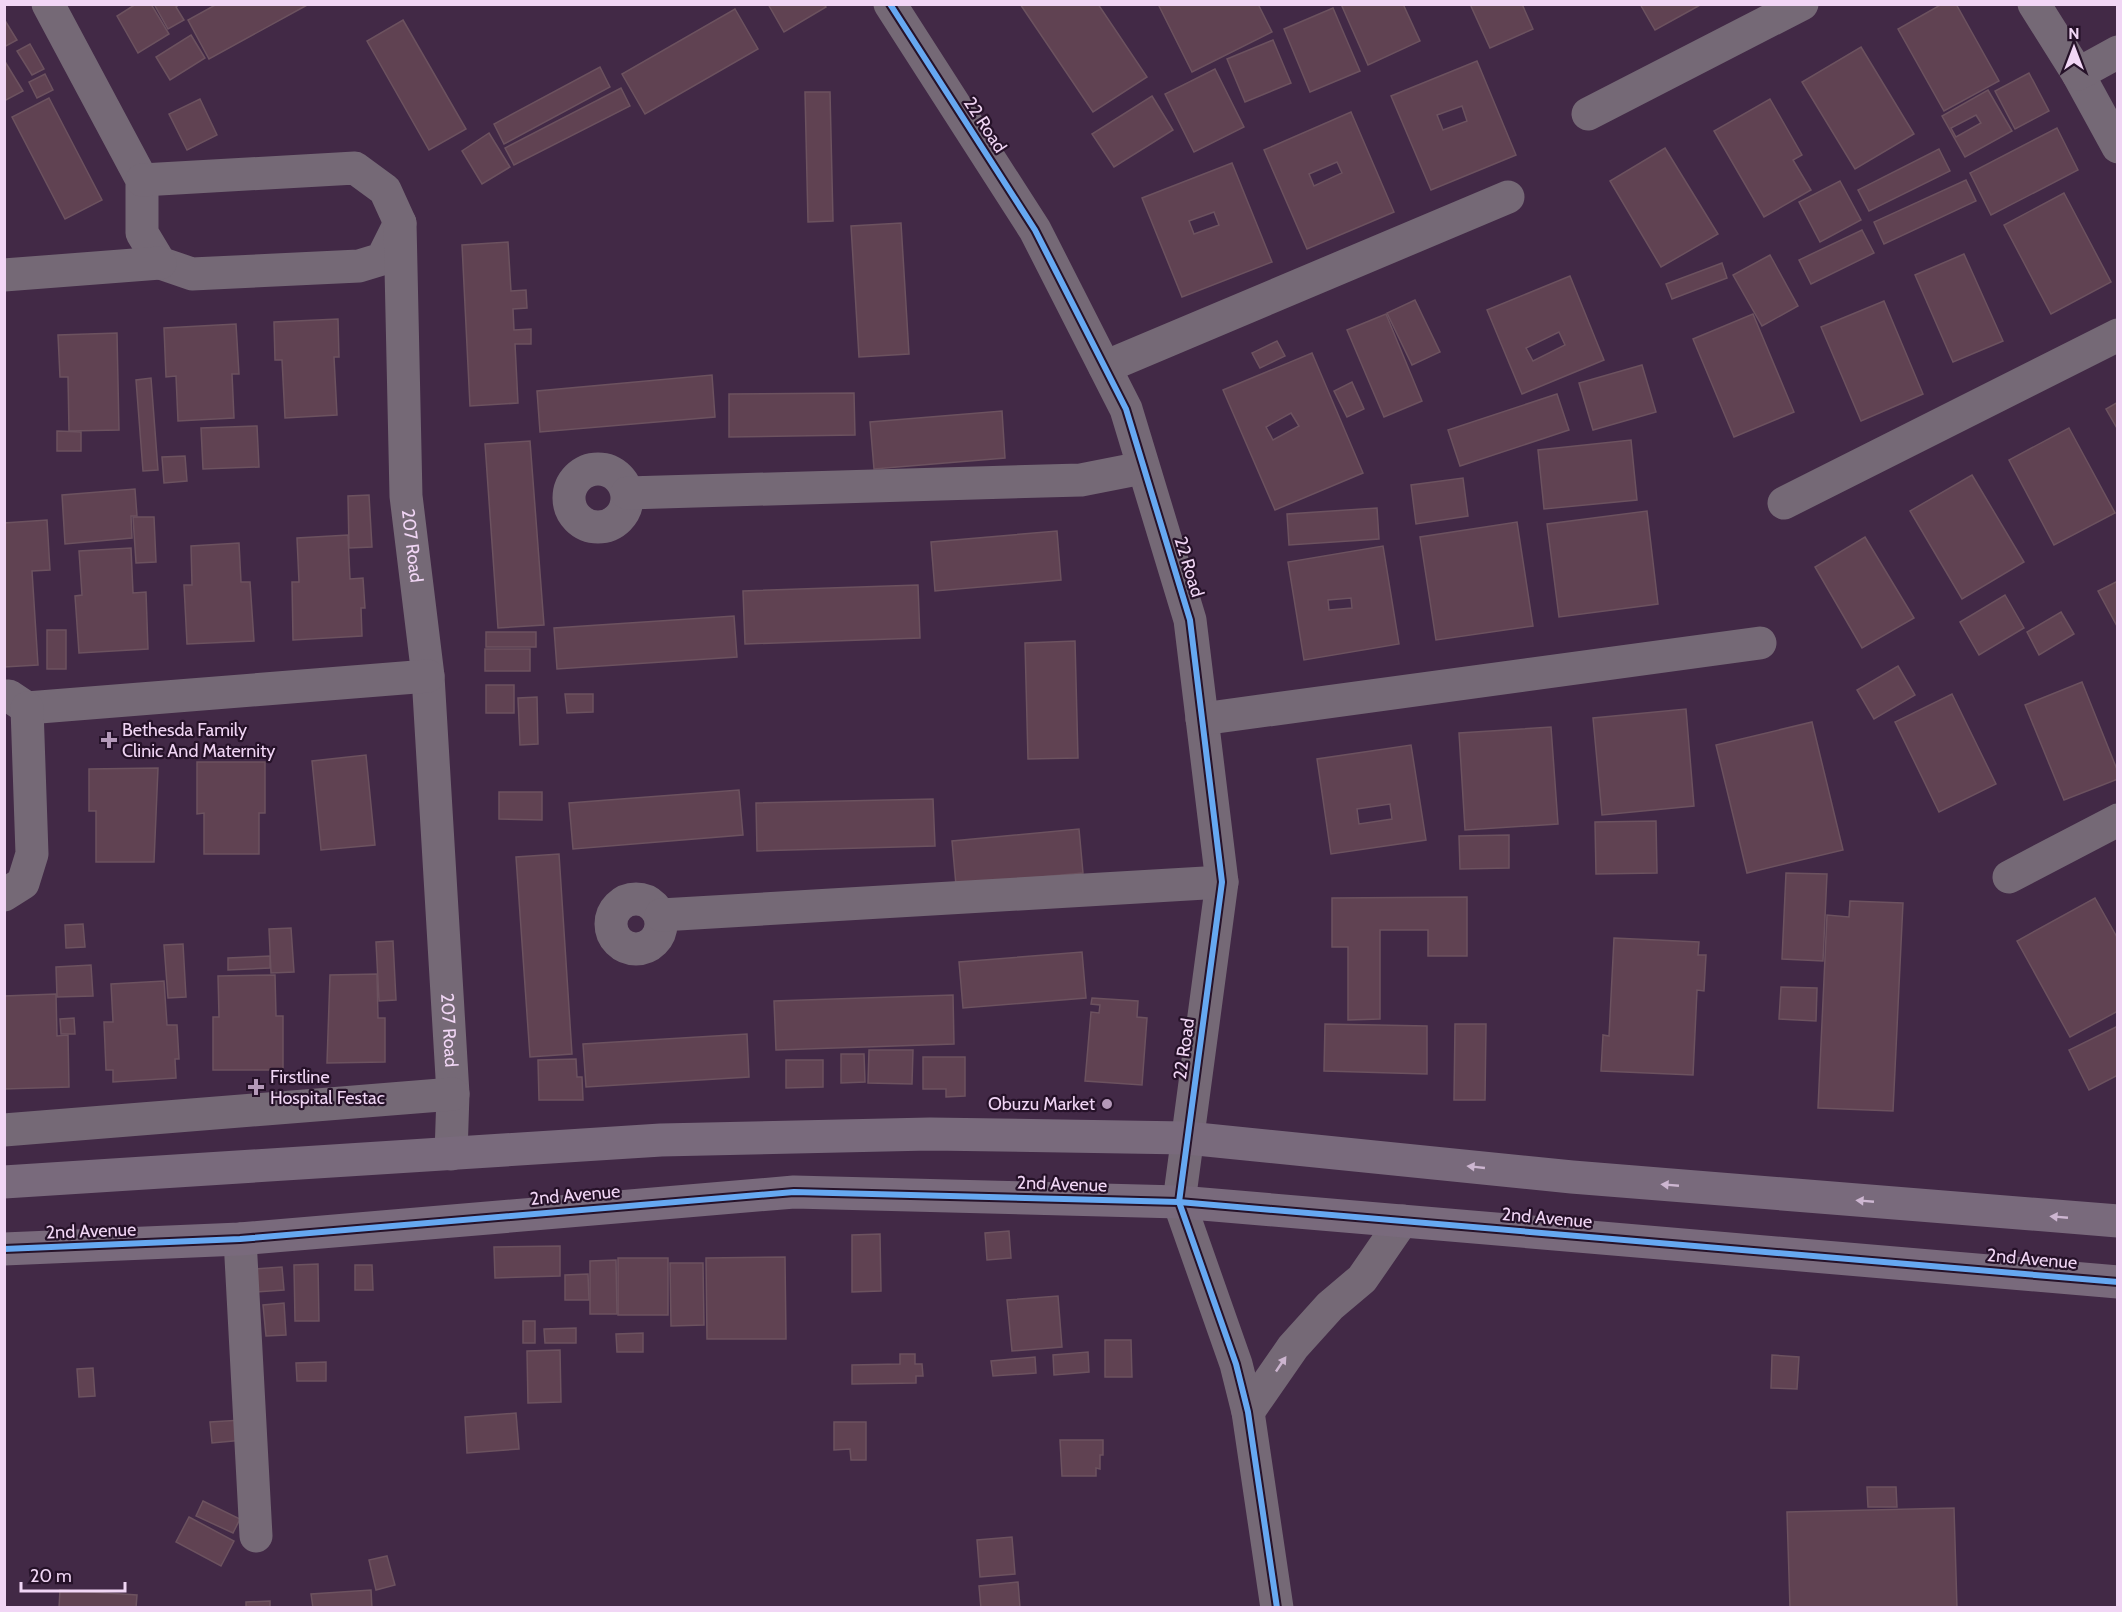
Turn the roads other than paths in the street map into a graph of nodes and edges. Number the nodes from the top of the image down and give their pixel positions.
1 (48, 4) edge
2 (890, 4) edge
3 (1802, 4) edge
4 (2034, 4) edge
5 (2118, 52) edge
6 (2078, 74) junction
7 (1588, 114) dead end
8 (2118, 147) edge
9 (142, 180) junction
10 (1508, 197) dead end
11 (400, 224) junction
12 (160, 263) junction
13 (4, 274) edge
14 (2118, 335) edge
15 (1105, 367) junction
16 (1142, 468) junction
17 (627, 493) dead end
18 (1784, 503) dead end
19 (1760, 643) dead end
20 (428, 676) junction
21 (16, 702) edge
22 (1202, 719) junction
23 (2118, 820) edge
24 (2009, 877) dead end
25 (1222, 882) junction
26 (4, 895) edge
27 (660, 915) dead end
28 (453, 1094) junction
29 (4, 1130) edge
30 (1187, 1137) junction
31 (452, 1154) junction
32 (4, 1182) edge
33 (1179, 1202) junction
34 (1402, 1221) junction
35 (2118, 1221) edge
36 (240, 1239) junction
37 (4, 1249) edge
38 (2118, 1282) edge
39 (1248, 1412) junction
40 (255, 1536) dead end
41 (1277, 1608) edge

1 - 9 street
2 - 15 street, 22 Road
3 - 7 street
4 - 6 street
5 - 6 street
6 - 8 street
9 - 11 street, 207 Road
9 - 12 street
10 - 15 street
11 - 12 street
11 - 20 street, 207 Road
12 - 13 street
14 - 18 street
15 - 16 street, 22 Road
16 - 17 street
16 - 22 street, 22 Road
19 - 22 street
20 - 21 street
20 - 28 street, 207 Road
21 - 26 street
22 - 25 street, 22 Road
23 - 24 street
25 - 27 street
25 - 30 street, 22 Road
28 - 29 street
28 - 31 street, 207 Road
30 - 31 street
30 - 33 street, 22 Road
35 -> 30 street
31 - 32 street
33 - 34 street, 2nd Avenue
33 - 36 street, 2nd Avenue
33 - 39 street
34 - 38 street, 2nd Avenue
39 -> 34 street
36 - 37 street, 2nd Avenue
36 - 40 street
39 - 41 street

